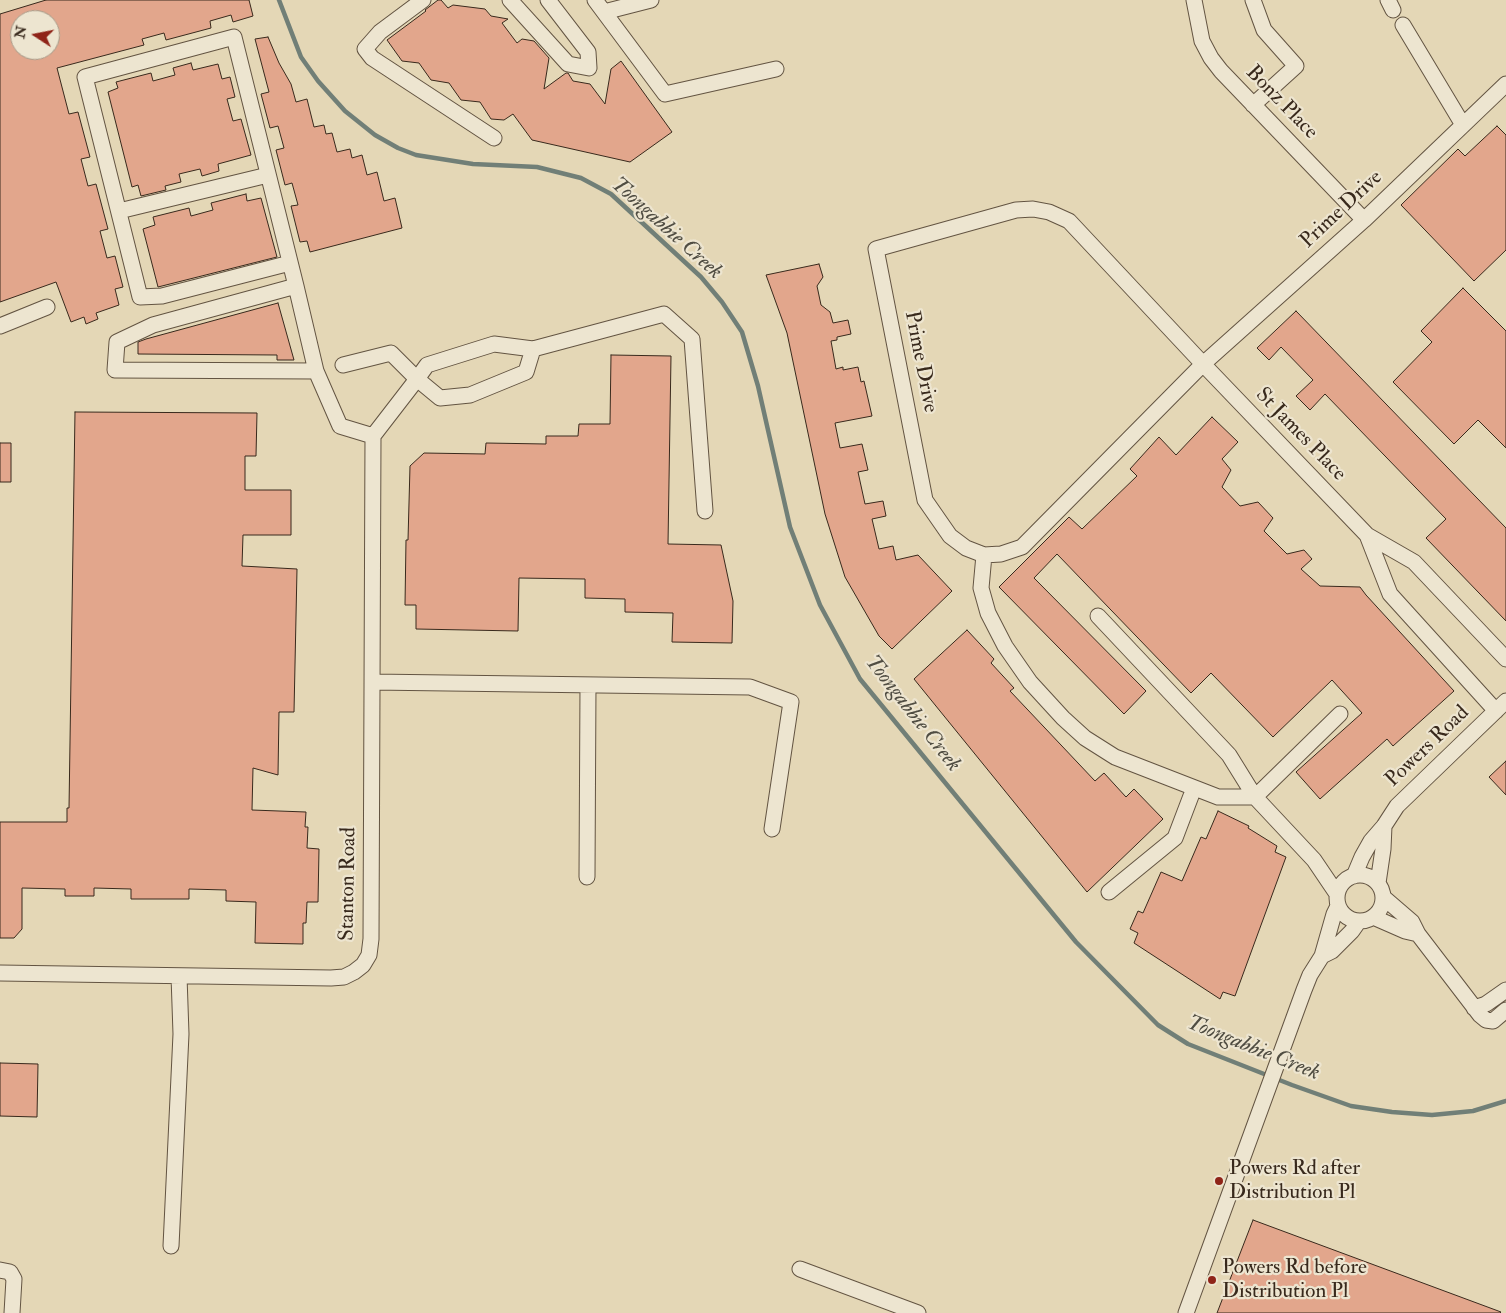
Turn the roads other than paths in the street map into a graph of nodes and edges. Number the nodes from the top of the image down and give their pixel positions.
1 (423, 0) edge
2 (510, 0) edge
3 (548, 0) edge
4 (595, 0) edge
5 (651, 0) edge
6 (1194, 0) edge
7 (1253, 0) edge
8 (604, 12) junction
9 (1403, 26) dead end
10 (776, 69) dead end
11 (1506, 84) edge
12 (1253, 105) junction
13 (1464, 125) junction
14 (494, 138) dead end
15 (268, 175) junction
16 (119, 212) junction
17 (1364, 220) junction
18 (290, 263) junction
19 (296, 286) junction
20 (47, 307) dead end
21 (0, 326) edge
22 (533, 349) junction
23 (1203, 364) junction
24 (343, 365) dead end
25 (316, 371) junction
26 (417, 379) junction
27 (373, 436) junction
28 (705, 511) dead end
29 (1367, 535) junction
30 (984, 555) junction
31 (1098, 616) dead end
32 (1506, 659) edge
33 (372, 682) junction
34 (588, 685) junction
35 (1501, 706) edge
36 (1340, 714) dead end
37 (1194, 788) junction
38 (1255, 797) junction
39 (1384, 826) junction
40 (772, 829) dead end
41 (1314, 860) junction
42 (586, 877) dead end
43 (1351, 877) junction
44 (1380, 890) junction
45 (1108, 892) dead end
46 (1338, 900) junction
47 (1366, 919) junction
48 (1418, 934) junction
49 (1322, 956) junction
50 (0, 973) edge
51 (179, 976) junction
52 (1506, 990) edge
53 (1474, 1008) junction
54 (1506, 1010) edge
55 (1499, 1021) edge
56 (172, 1246) dead end
57 (800, 1269) dead end
58 (0, 1270) edge
59 (12, 1313) edge
60 (918, 1313) edge
61 (1186, 1313) edge

1 - 14 street
2 - 3 street
4 - 8 street
5 - 8 street
6 - 12 street, Bonz Place
7 - 12 street
8 - 10 street
9 - 13 street
11 - 13 street, Prime Drive
12 - 17 street, Bonz Place
13 - 17 street, Prime Drive
15 - 16 street
15 - 16 street
15 - 18 street
16 - 18 street
17 - 23 street, Prime Drive
18 - 19 street
19 - 25 street
19 - 25 street
20 - 21 street
22 - 26 street
22 - 26 street
22 - 28 street
23 - 29 street, St James Place
23 - 30 street, Prime Drive
23 - 30 street, Prime Drive
24 - 26 street
25 - 27 street
26 - 27 street
27 - 33 street, Stanton Road
29 - 32 street
29 - 35 street
30 - 37 street
31 - 38 street
33 - 34 street
33 - 51 street, Stanton Road
34 - 40 street
34 - 42 street
35 - 39 street, Powers Road
36 - 38 street
37 - 38 street
37 - 45 street
38 - 41 street
39 - 43 street, Powers Road
39 - 44 street
41 - 43 street
41 - 46 street
43 - 44 street
43 - 46 street
44 - 47 street
44 - 48 street
46 - 47 street
46 - 49 street
47 - 48 street
47 - 49 street
48 - 53 street
49 - 61 street
50 - 51 street, Stanton Road
51 - 56 street
52 - 53 street
53 - 55 street
54 - 55 street
57 - 60 street
58 - 59 street

